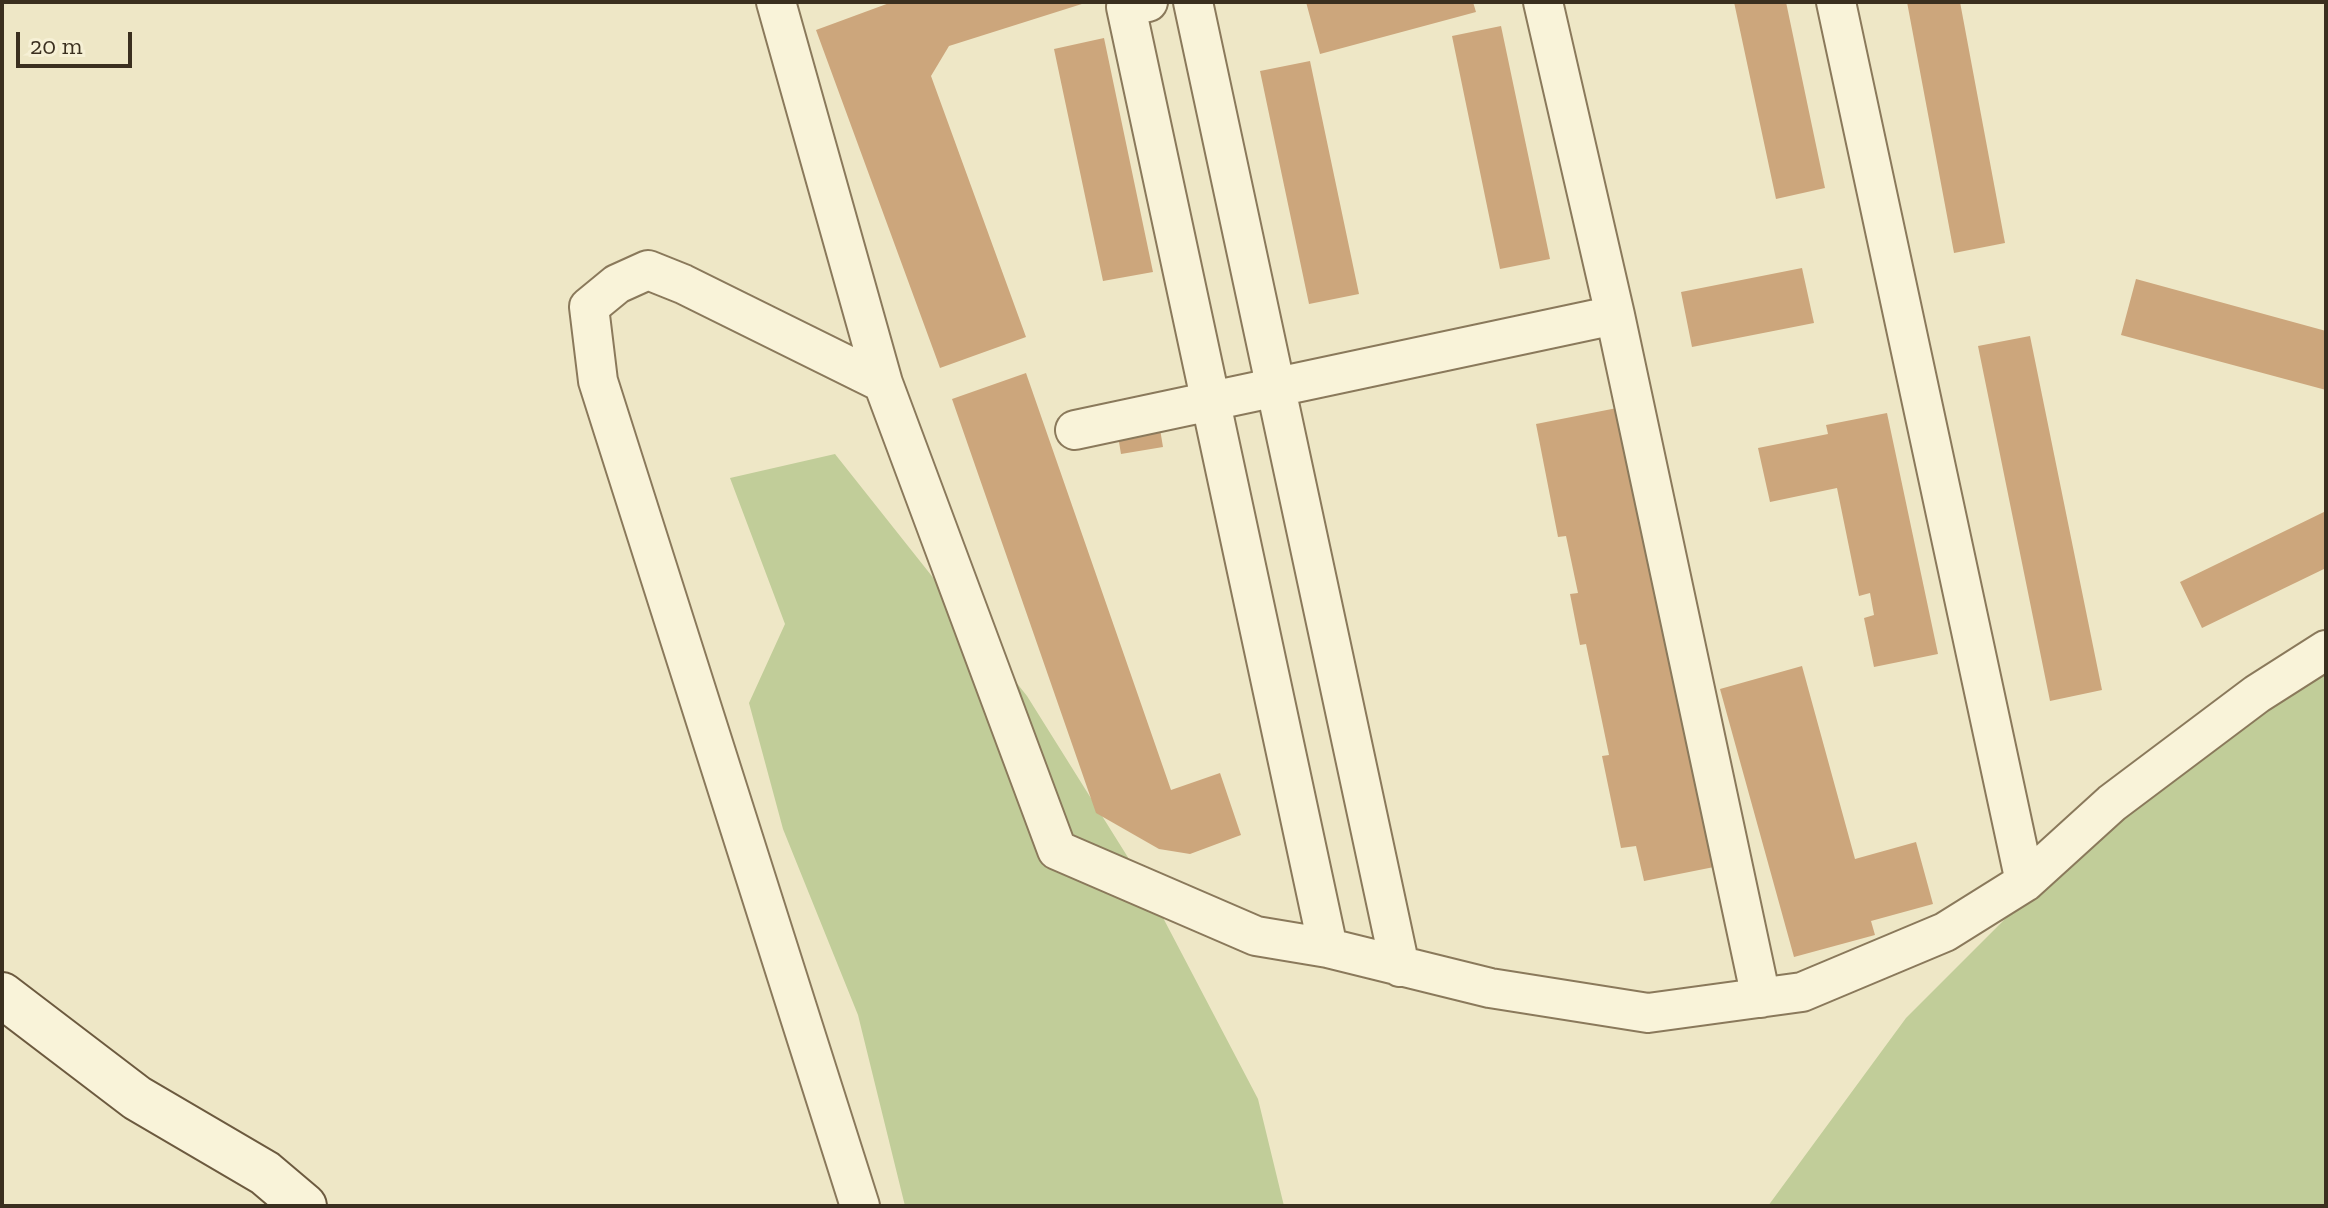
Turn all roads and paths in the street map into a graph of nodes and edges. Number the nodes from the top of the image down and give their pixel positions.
1 (776, 2) edge
2 (1193, 2) edge
3 (1543, 2) edge
4 (1836, 2) edge
5 (1137, 4) edge
6 (1615, 315) junction
7 (883, 383) junction
8 (1275, 387) junction
9 (1211, 401) junction
10 (1075, 430) dead end
11 (2326, 650) edge
12 (2025, 882) junction
13 (1328, 948) junction
14 (1400, 967) junction
15 (2, 995) edge
16 (1761, 998) junction
17 (304, 1206) edge
18 (860, 1206) edge

1 - 7 street
2 - 8 street
3 - 6 street
4 - 12 street
5 - 9 street
6 - 8 street
6 - 16 street
7 - 13 street
7 - 18 street
8 - 9 street
8 - 14 street
9 - 10 street
9 - 13 street
11 - 12 street
12 - 16 street
13 - 14 street
14 - 16 street
15 - 17 main road

